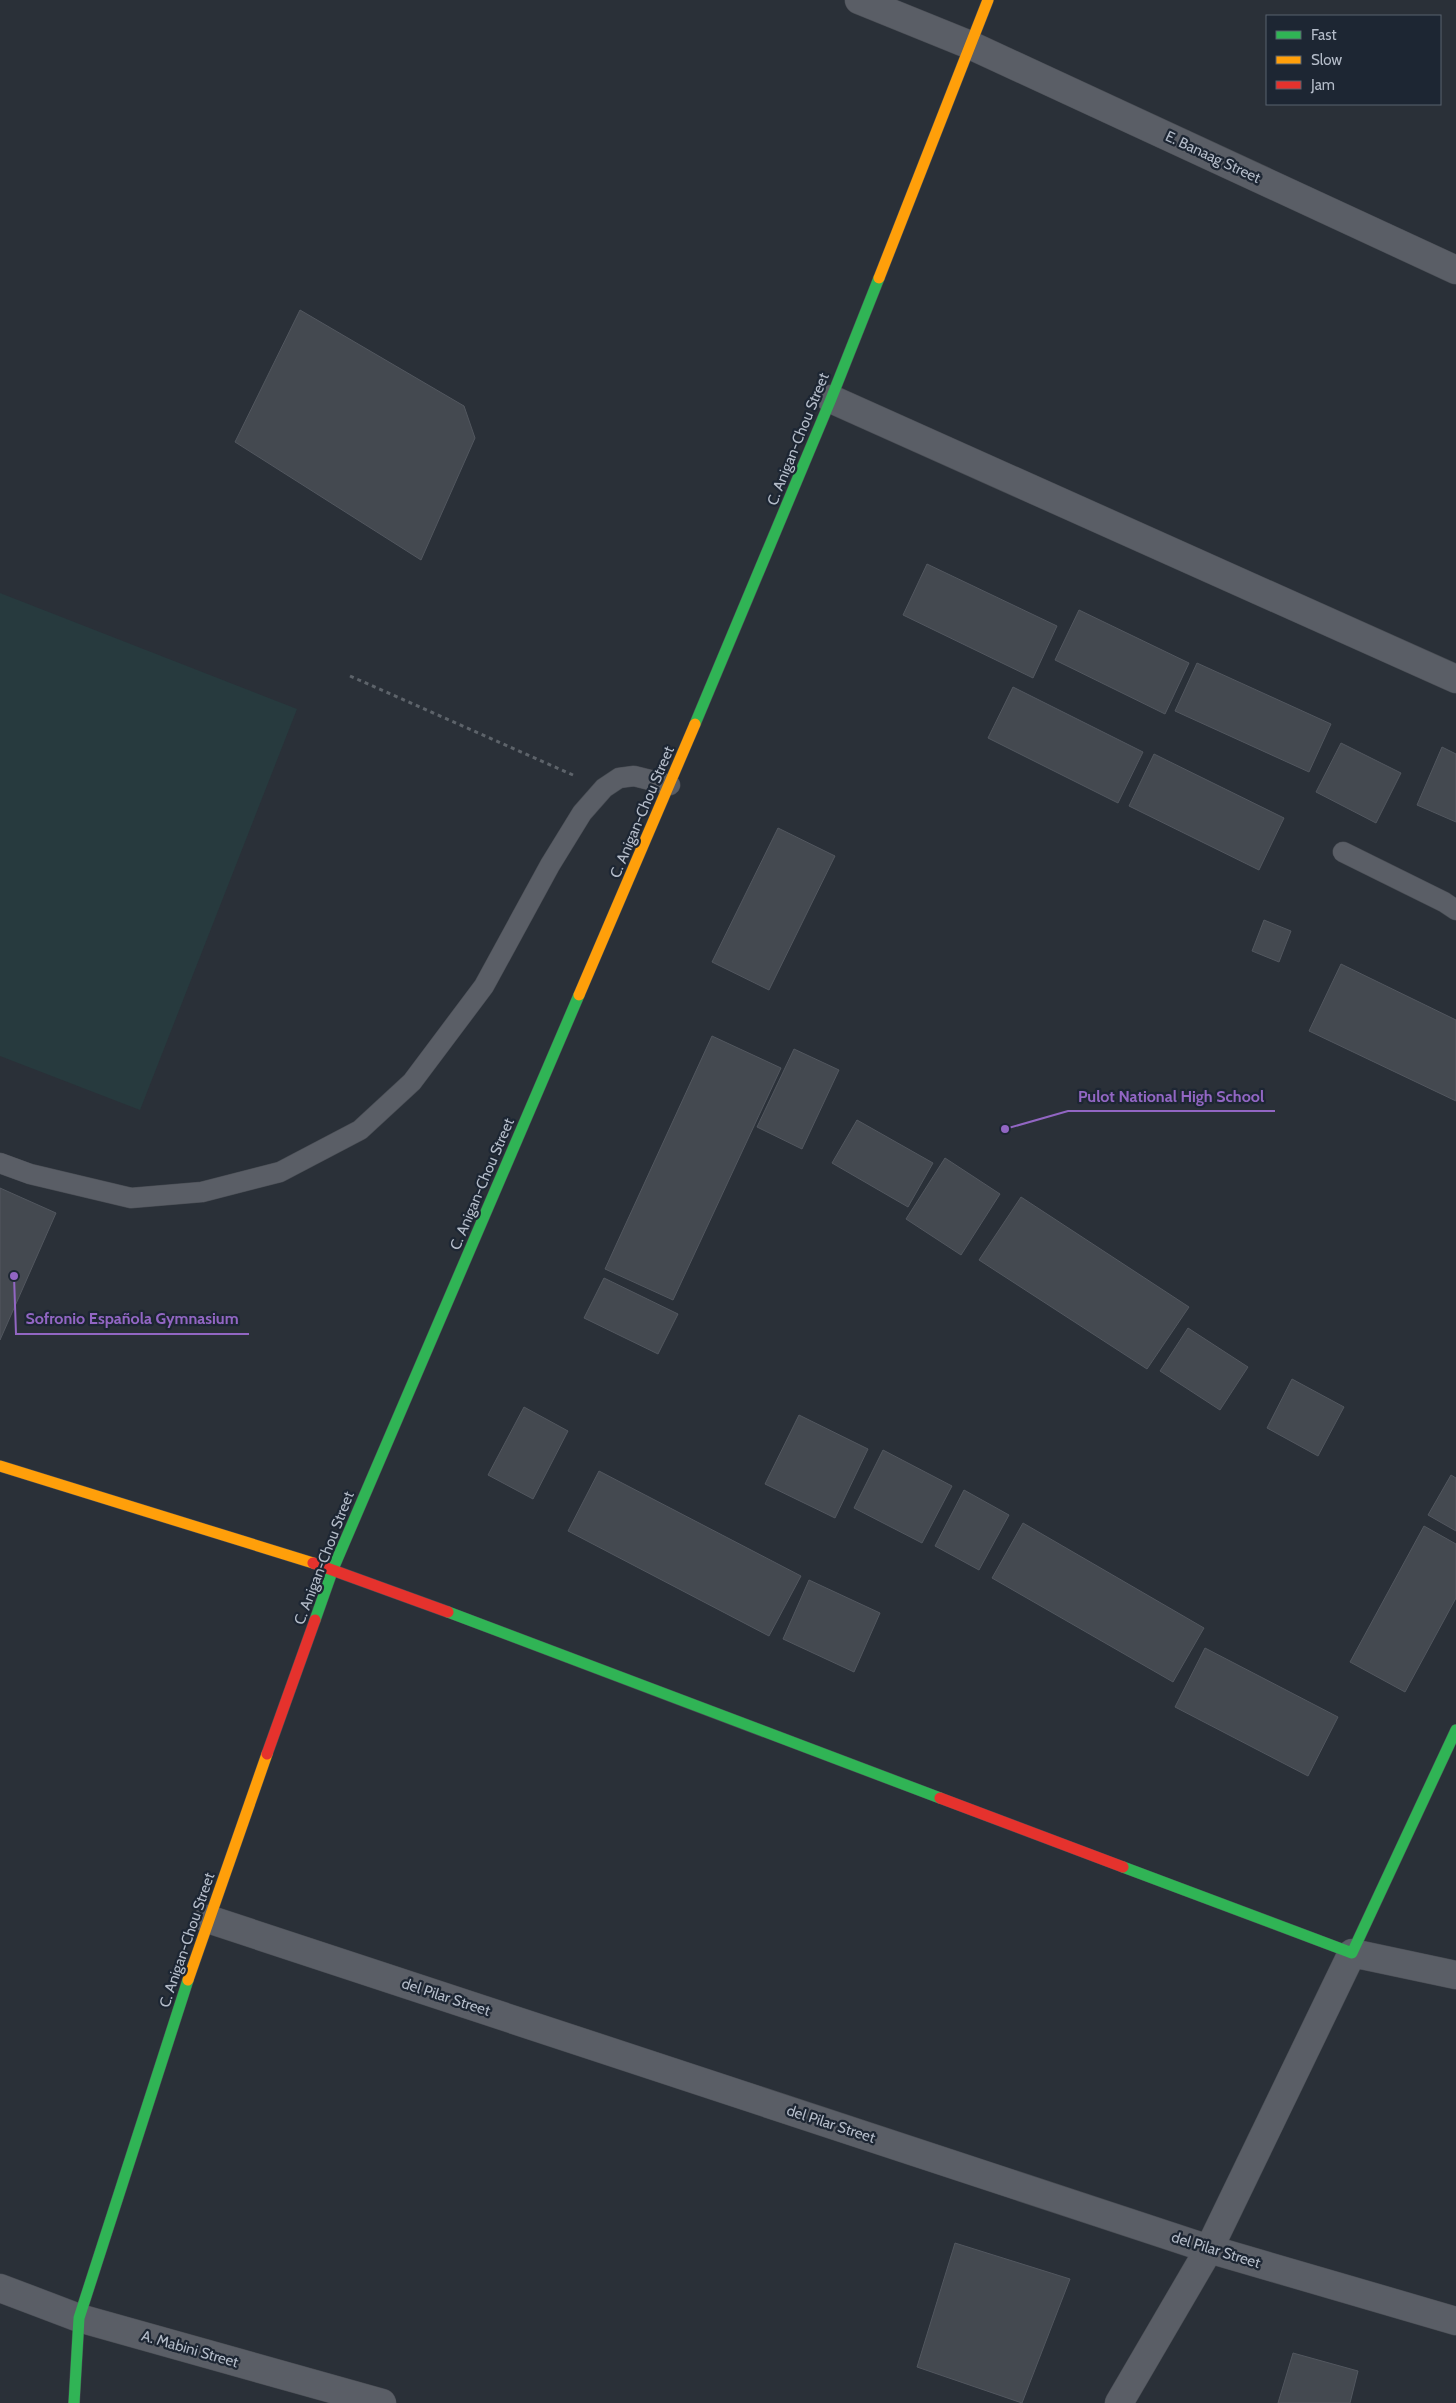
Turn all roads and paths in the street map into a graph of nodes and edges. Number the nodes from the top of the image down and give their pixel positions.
1 (859, 0) edge
2 (988, 0) edge
3 (970, 45) junction
4 (1456, 270) edge
5 (831, 399) junction
6 (350, 676) dead end
7 (1456, 679) edge
8 (670, 785) junction
9 (604, 788) junction
10 (1343, 852) dead end
11 (1456, 910) edge
12 (0, 1163) edge
13 (0, 1466) edge
14 (332, 1569) junction
15 (1456, 1730) edge
16 (208, 1919) junction
17 (1352, 1953) junction
18 (1456, 1975) edge
19 (1209, 2249) junction
20 (0, 2288) edge
21 (79, 2318) junction
22 (1456, 2321) edge
23 (74, 2403) edge
24 (382, 2403) edge
25 (1118, 2403) edge

1 - 3 street, E. Banaag Street
2 - 3 street, C. Anigan-Chou Street
3 - 4 street, E. Banaag Street
3 - 5 street, C. Anigan-Chou Street
5 - 7 street
5 - 8 street, C. Anigan-Chou Street
6 - 9 path
8 - 9 lane
8 - 14 street, C. Anigan-Chou Street
9 - 12 lane
10 - 11 lane
13 - 14 street
14 - 16 street, C. Anigan-Chou Street
14 - 17 street
15 - 17 street
16 - 19 street, del Pilar Street
16 - 21 street, C. Anigan-Chou Street
17 - 18 street
17 - 19 street
19 - 22 street, del Pilar Street
19 - 25 street
20 - 21 street, A. Mabini Street
21 - 23 street, C. Anigan-Chou Street
21 - 24 street, A. Mabini Street

